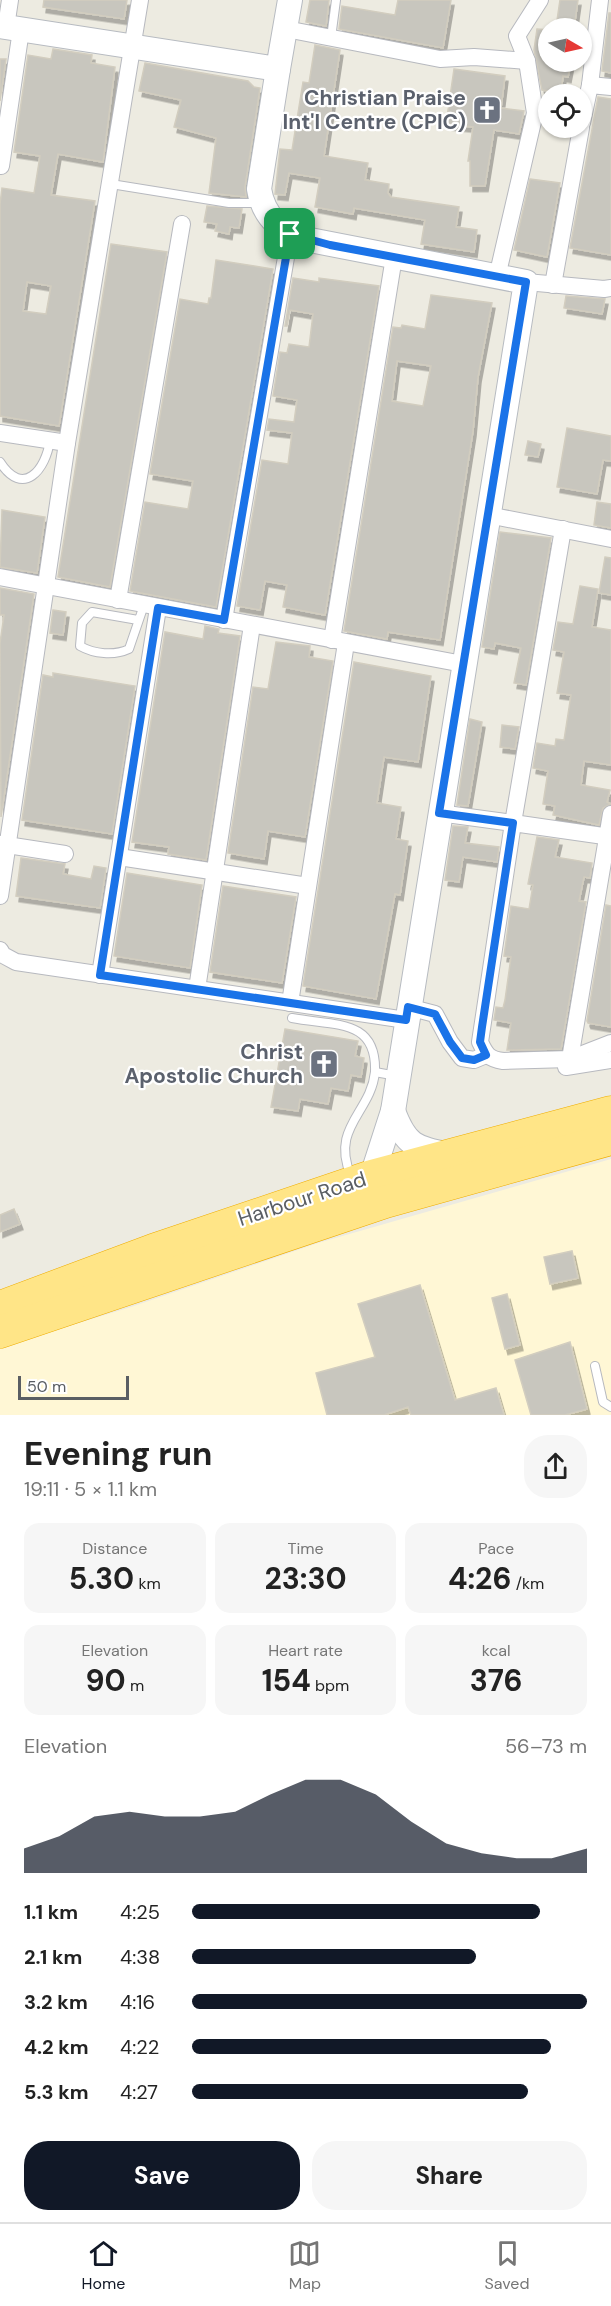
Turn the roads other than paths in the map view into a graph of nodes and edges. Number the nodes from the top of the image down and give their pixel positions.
1 (10, 0) edge
2 (140, 0) edge
3 (290, 0) edge
4 (336, 0) edge
5 (540, 0) edge
6 (600, 0) edge
7 (9, 27) edge
8 (286, 29) junction
9 (330, 38) junction
10 (132, 47) junction
11 (527, 61) junction
12 (279, 69) junction
13 (590, 84) edge
14 (592, 85) edge
15 (611, 87) edge
16 (580, 138) edge
17 (1, 166) edge
18 (111, 184) junction
19 (261, 203) junction
20 (182, 224) dead end
21 (290, 234) junction
22 (394, 257) junction
23 (497, 277) junction
24 (526, 282) junction
25 (553, 285) junction
26 (611, 288) edge
27 (0, 433) edge
28 (50, 440) junction
29 (67, 443) junction
30 (0, 462) edge
31 (488, 515) junction
32 (563, 530) junction
33 (611, 539) edge
34 (0, 577) edge
35 (46, 587) junction
36 (118, 600) junction
37 (146, 611) junction
38 (224, 620) junction
39 (252, 625) junction
40 (339, 641) junction
41 (463, 664) junction
42 (439, 813) junction
43 (611, 814) edge
44 (513, 823) junction
45 (609, 837) edge
46 (4, 845) edge
47 (65, 854) dead end
48 (119, 857) junction
49 (215, 870) junction
50 (308, 886) junction
51 (0, 896) edge
52 (0, 950) edge
53 (100, 975) junction
54 (197, 989) junction
55 (291, 1011) junction
56 (407, 1014) junction
57 (611, 1043) edge
58 (486, 1055) junction
59 (570, 1059) junction
60 (611, 1060) edge
61 (503, 1061) junction
62 (386, 1074) junction
63 (393, 1111) junction
64 (611, 1112) edge
65 (611, 1139) edge
66 (451, 1155) junction
67 (363, 1179) junction
68 (0, 1307) edge
69 (0, 1332) edge
70 (595, 1366) dead end
71 (611, 1407) edge

1 - 7 street
2 - 10 street
3 - 8 street
4 - 9 lane
5 - 11 street
6 - 13 street
7 - 10 street
7 - 17 street
8 - 9 street
8 - 12 street
9 - 11 street
10 - 12 street
10 - 18 street
11 - 23 street
12 - 19 street
14 - 15 street
16 - 25 street
18 - 19 lane
18 - 29 street
19 - 21 street
20 - 36 street
21 - 22 street
21 - 38 street
22 - 23 street
22 - 40 street
23 - 24 street
24 - 25 street
24 - 31 street
25 - 26 street
27 - 28 street
28 - 29 street
28 - 30 lane
29 - 35 street
31 - 32 street
31 - 41 street
32 - 33 street
32 - 44 street
34 - 35 street
35 - 36 street
35 - 46 street
36 - 37 street
37 - 37 lane
37 - 38 street
37 - 48 street
38 - 39 street
39 - 40 street
39 - 49 street
40 - 41 street
40 - 50 street
41 - 42 street
42 - 44 street
42 - 56 street
43 - 45 street
44 - 45 street
44 - 58 street
45 - 59 street
46 - 47 street
46 - 51 street
48 - 49 street
48 - 53 street
49 - 50 street
49 - 54 street
50 - 55 street
52 - 53 street
53 - 54 street
54 - 55 street
55 - 56 street
55 - 62 lane
56 - 58 street
56 - 62 street
57 - 59 street
58 - 61 street
59 - 61 street
60 - 61 street
62 - 63 street
62 - 67 lane
63 - 66 street
63 - 67 street
64 - 66 highway, Harbour Road
65 - 69 highway, Harbour Road
66 - 67 highway, Harbour Road
67 - 68 highway, Harbour Road
70 - 71 lane

